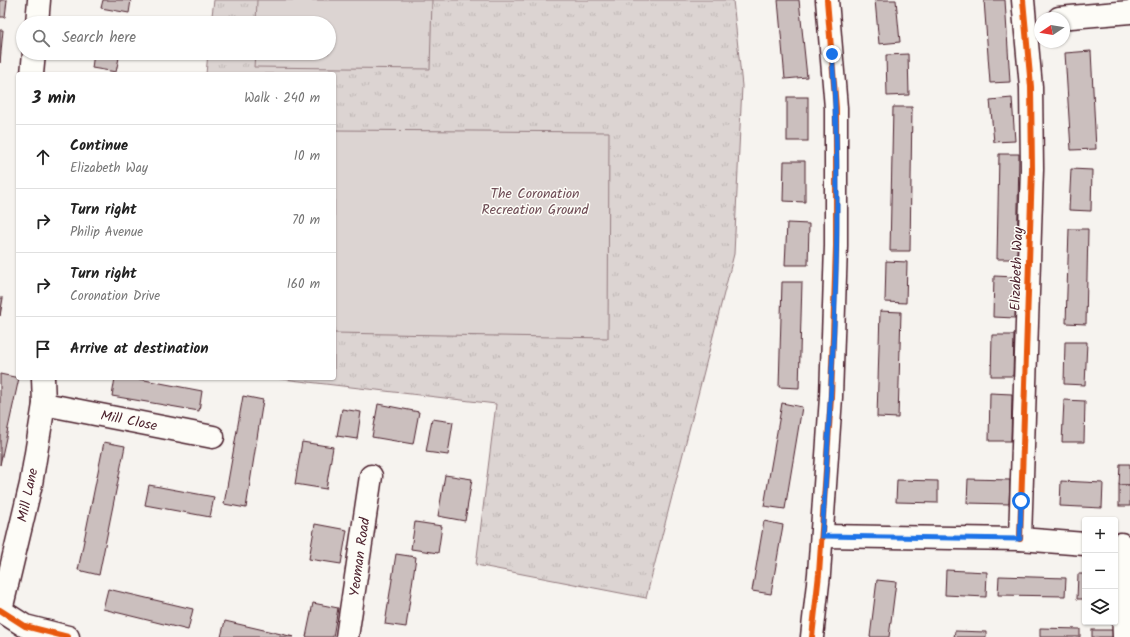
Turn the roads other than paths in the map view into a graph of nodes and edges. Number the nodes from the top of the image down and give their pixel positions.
1 (39, 0) edge
2 (827, 0) edge
3 (1130, 12) edge
4 (1030, 13) edge
5 (38, 16) edge
6 (1070, 17) edge
7 (33, 60) edge
8 (32, 72) edge
9 (43, 380) edge
10 (44, 404) junction
11 (213, 437) dead end
12 (371, 476) dead end
13 (822, 536) junction
14 (1020, 539) junction
15 (1082, 544) edge
16 (1122, 544) edge
17 (1, 610) edge
18 (68, 637) edge
19 (348, 637) edge
20 (812, 637) edge
21 (1124, 637) edge

1 - 5 street
2 - 13 street
3 - 6 street
4 - 14 street, Elizabeth Way
7 - 8 street
9 - 10 street, Mill Lane
10 - 11 street, Mill Close
10 - 17 street, Mill Lane
12 - 19 street, Yeoman Road
13 - 14 street
13 - 20 street
14 - 15 street
16 - 21 street
17 - 18 street

